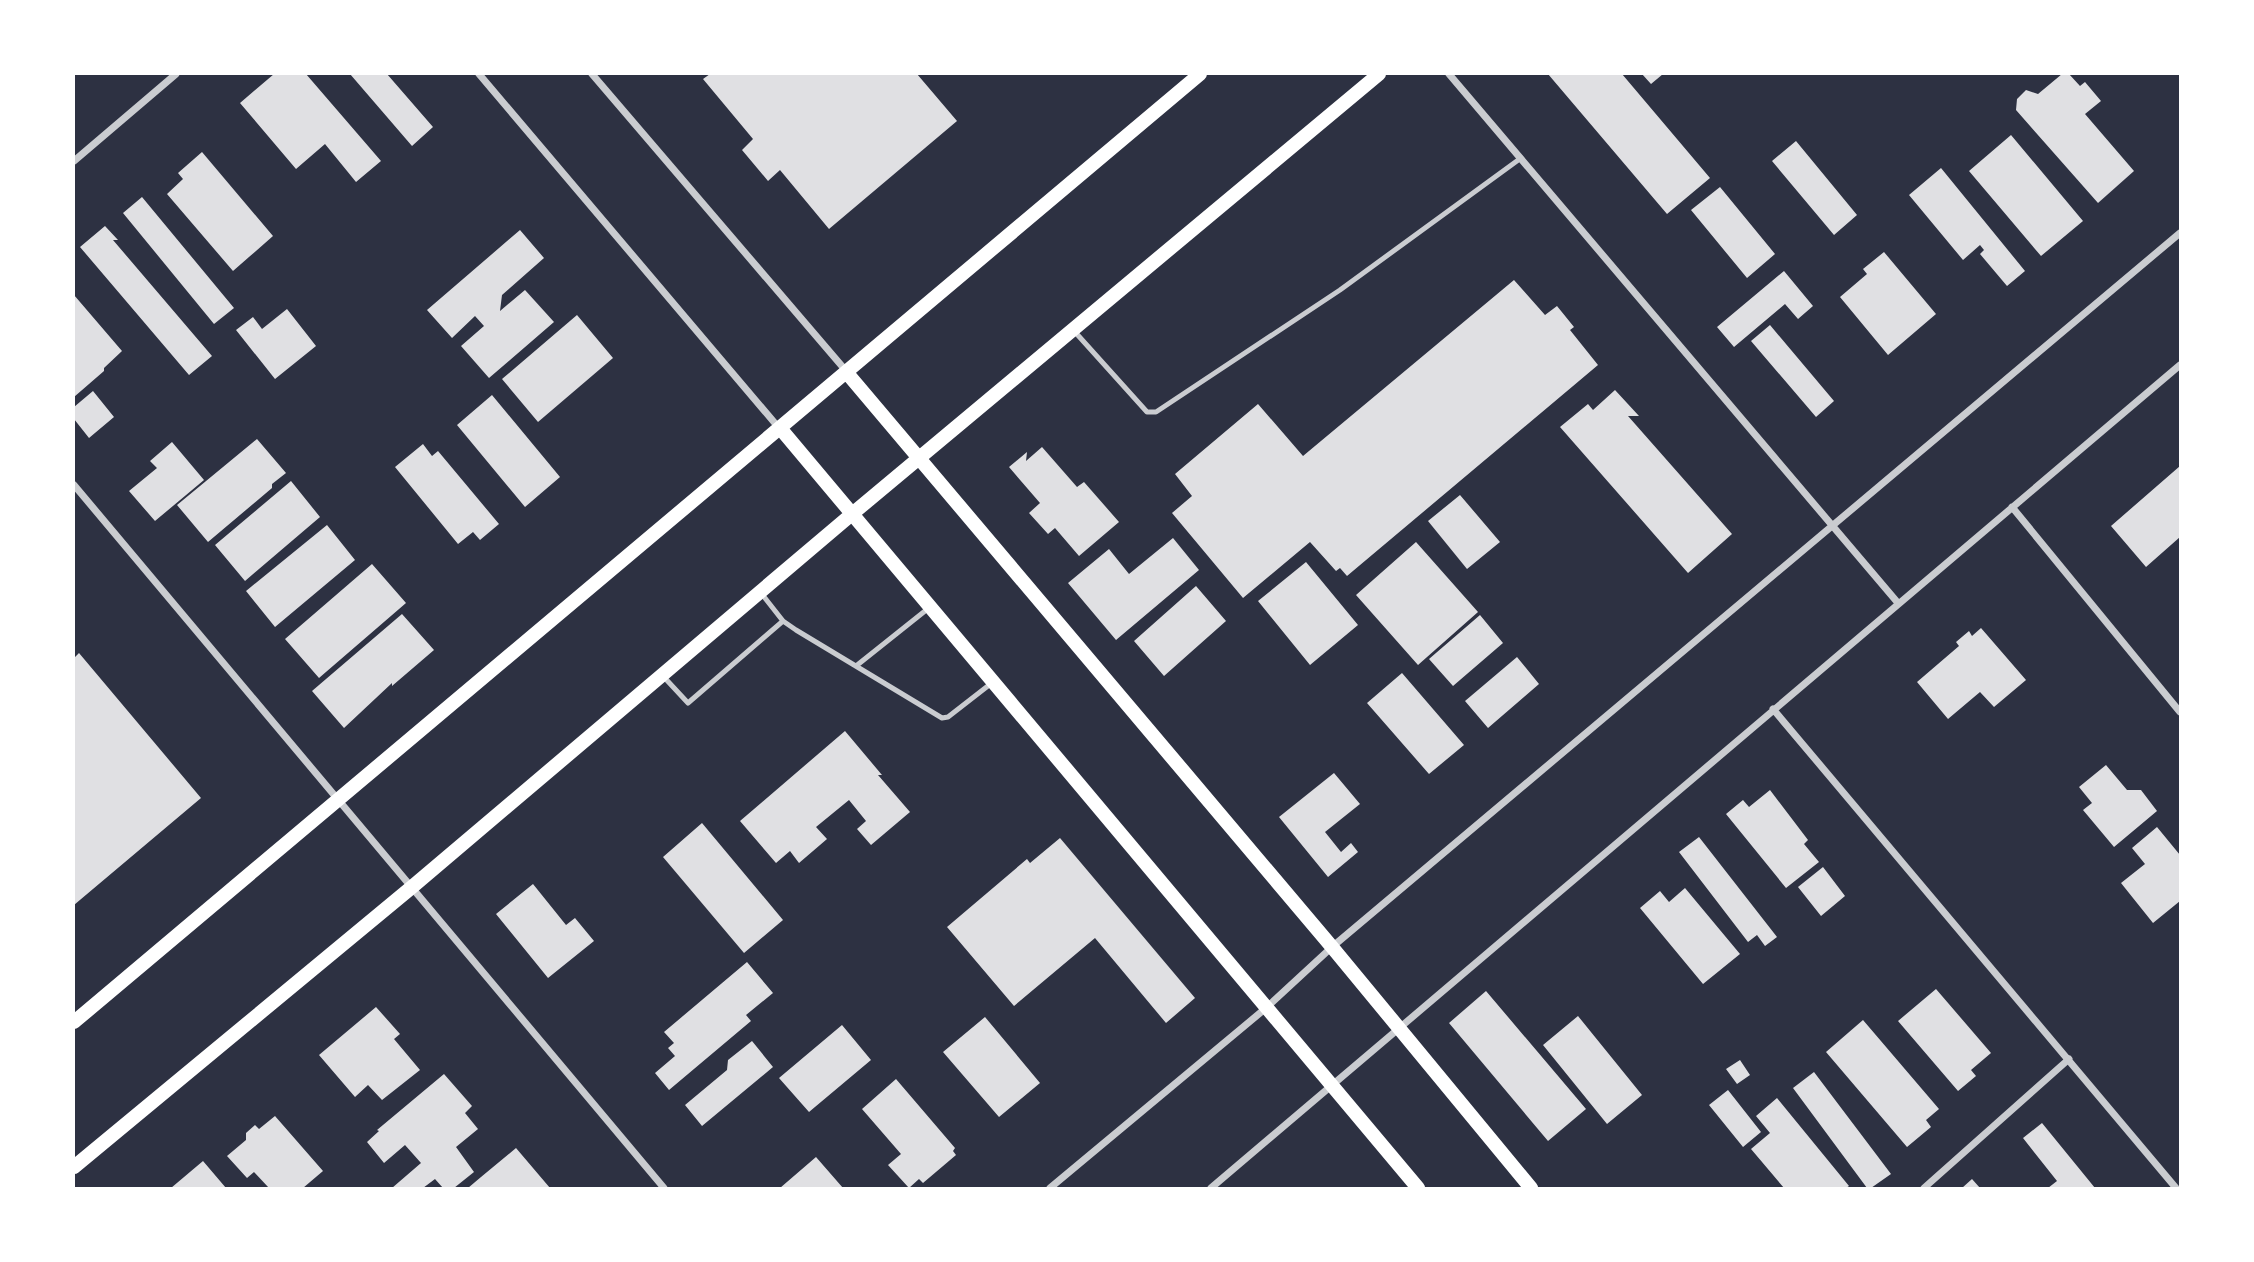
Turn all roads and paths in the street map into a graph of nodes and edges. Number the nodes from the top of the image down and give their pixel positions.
1 (176, 74) edge
2 (478, 74) edge
3 (592, 74) edge
4 (1200, 74) edge
5 (1379, 74) edge
6 (1449, 74) edge
7 (1521, 158) junction
8 (74, 161) edge
9 (2180, 233) edge
10 (1073, 329) junction
11 (2180, 365) edge
12 (847, 373) junction
13 (780, 428) junction
14 (919, 458) junction
15 (74, 485) edge
16 (2012, 507) junction
17 (852, 514) junction
18 (1832, 525) junction
19 (760, 592) junction
20 (1898, 603) junction
21 (930, 607) junction
22 (783, 621) junction
23 (856, 666) junction
24 (662, 675) junction
25 (993, 682) junction
26 (1773, 709) junction
27 (2180, 712) edge
28 (338, 798) junction
29 (412, 887) junction
30 (1332, 947) junction
31 (1266, 1008) junction
32 (74, 1022) edge
33 (1399, 1027) junction
34 (2069, 1059) junction
35 (1333, 1087) junction
36 (74, 1167) edge
37 (664, 1188) edge
38 (1050, 1188) edge
39 (1210, 1188) edge
40 (1418, 1188) edge
41 (1531, 1188) edge
42 (1924, 1188) edge
43 (2176, 1188) edge

1 - 8 street
2 - 13 street
3 - 12 street
4 - 12 main road
5 - 10 main road
6 - 7 street
7 - 10 lane
7 - 18 street
9 - 18 street
10 - 14 main road
11 - 16 street
12 - 13 main road
12 - 14 main road
13 - 17 main road
13 - 28 main road
14 - 17 main road
14 - 30 main road
15 - 28 street
16 - 20 street
16 - 27 street
17 - 19 main road
17 - 21 main road
18 - 20 street
18 - 30 street
19 - 22 lane
19 - 24 main road
20 - 26 street
21 - 23 lane
21 - 25 main road
22 - 23 lane
22 - 24 lane
23 - 25 lane
24 - 29 main road
25 - 31 main road
26 - 33 street
26 - 34 street
28 - 29 street
28 - 32 main road
29 - 36 main road
29 - 37 street
30 - 31 street
30 - 33 main road
31 - 35 main road
31 - 38 street
33 - 35 street
33 - 41 main road
34 - 42 street
34 - 43 street
35 - 39 street
35 - 40 main road

